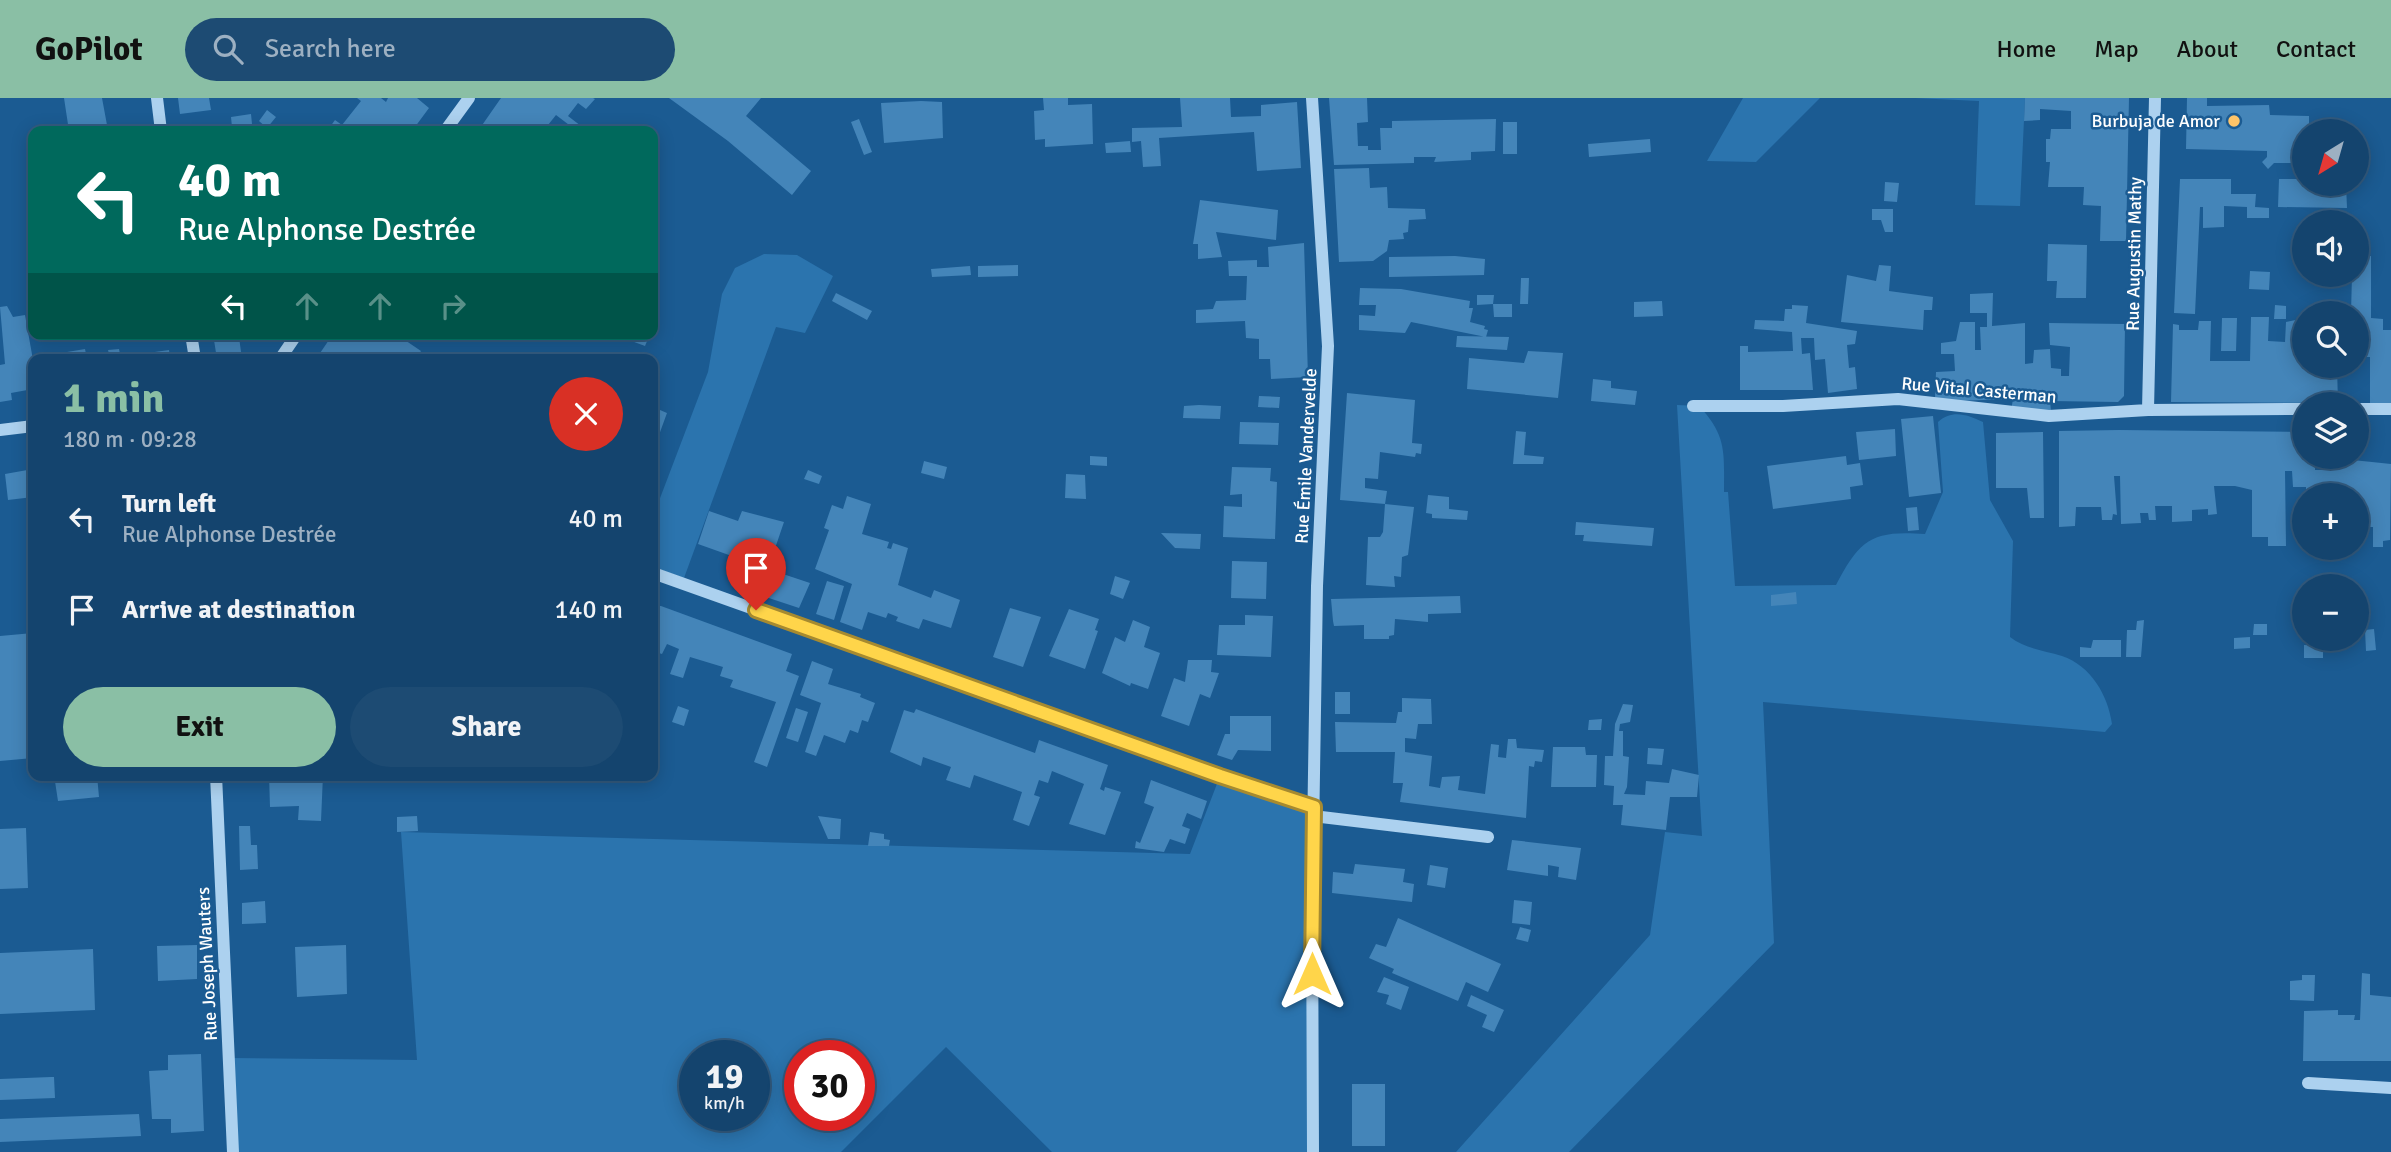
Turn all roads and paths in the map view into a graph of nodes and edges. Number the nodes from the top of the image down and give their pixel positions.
1 (156, 98) edge
2 (469, 98) edge
3 (1312, 98) edge
4 (2155, 98) edge
5 (161, 126) edge
6 (449, 126) edge
7 (1693, 406) dead end
8 (2292, 409) edge
9 (2369, 409) edge
10 (2391, 409) edge
11 (2148, 410) junction
12 (28, 427) edge
13 (0, 430) edge
14 (658, 575) edge
15 (216, 781) edge
16 (1314, 811) junction
17 (1488, 838) dead end
18 (2308, 1083) dead end
19 (2391, 1088) edge
20 (233, 1152) edge
21 (1313, 1152) edge

1 - 5 street
2 - 6 street
3 - 16 street, Rue Émile Vandervelde
4 - 11 street, Rue Augustin Mathy
7 - 11 street, Rue Vital Casterman
8 - 11 street, Rue Vital Casterman
9 - 10 street
12 - 13 street
14 - 16 street
15 - 20 street, Rue Joseph Wauters
16 - 17 street
16 - 21 street, Rue Émile Vandervelde
18 - 19 street

